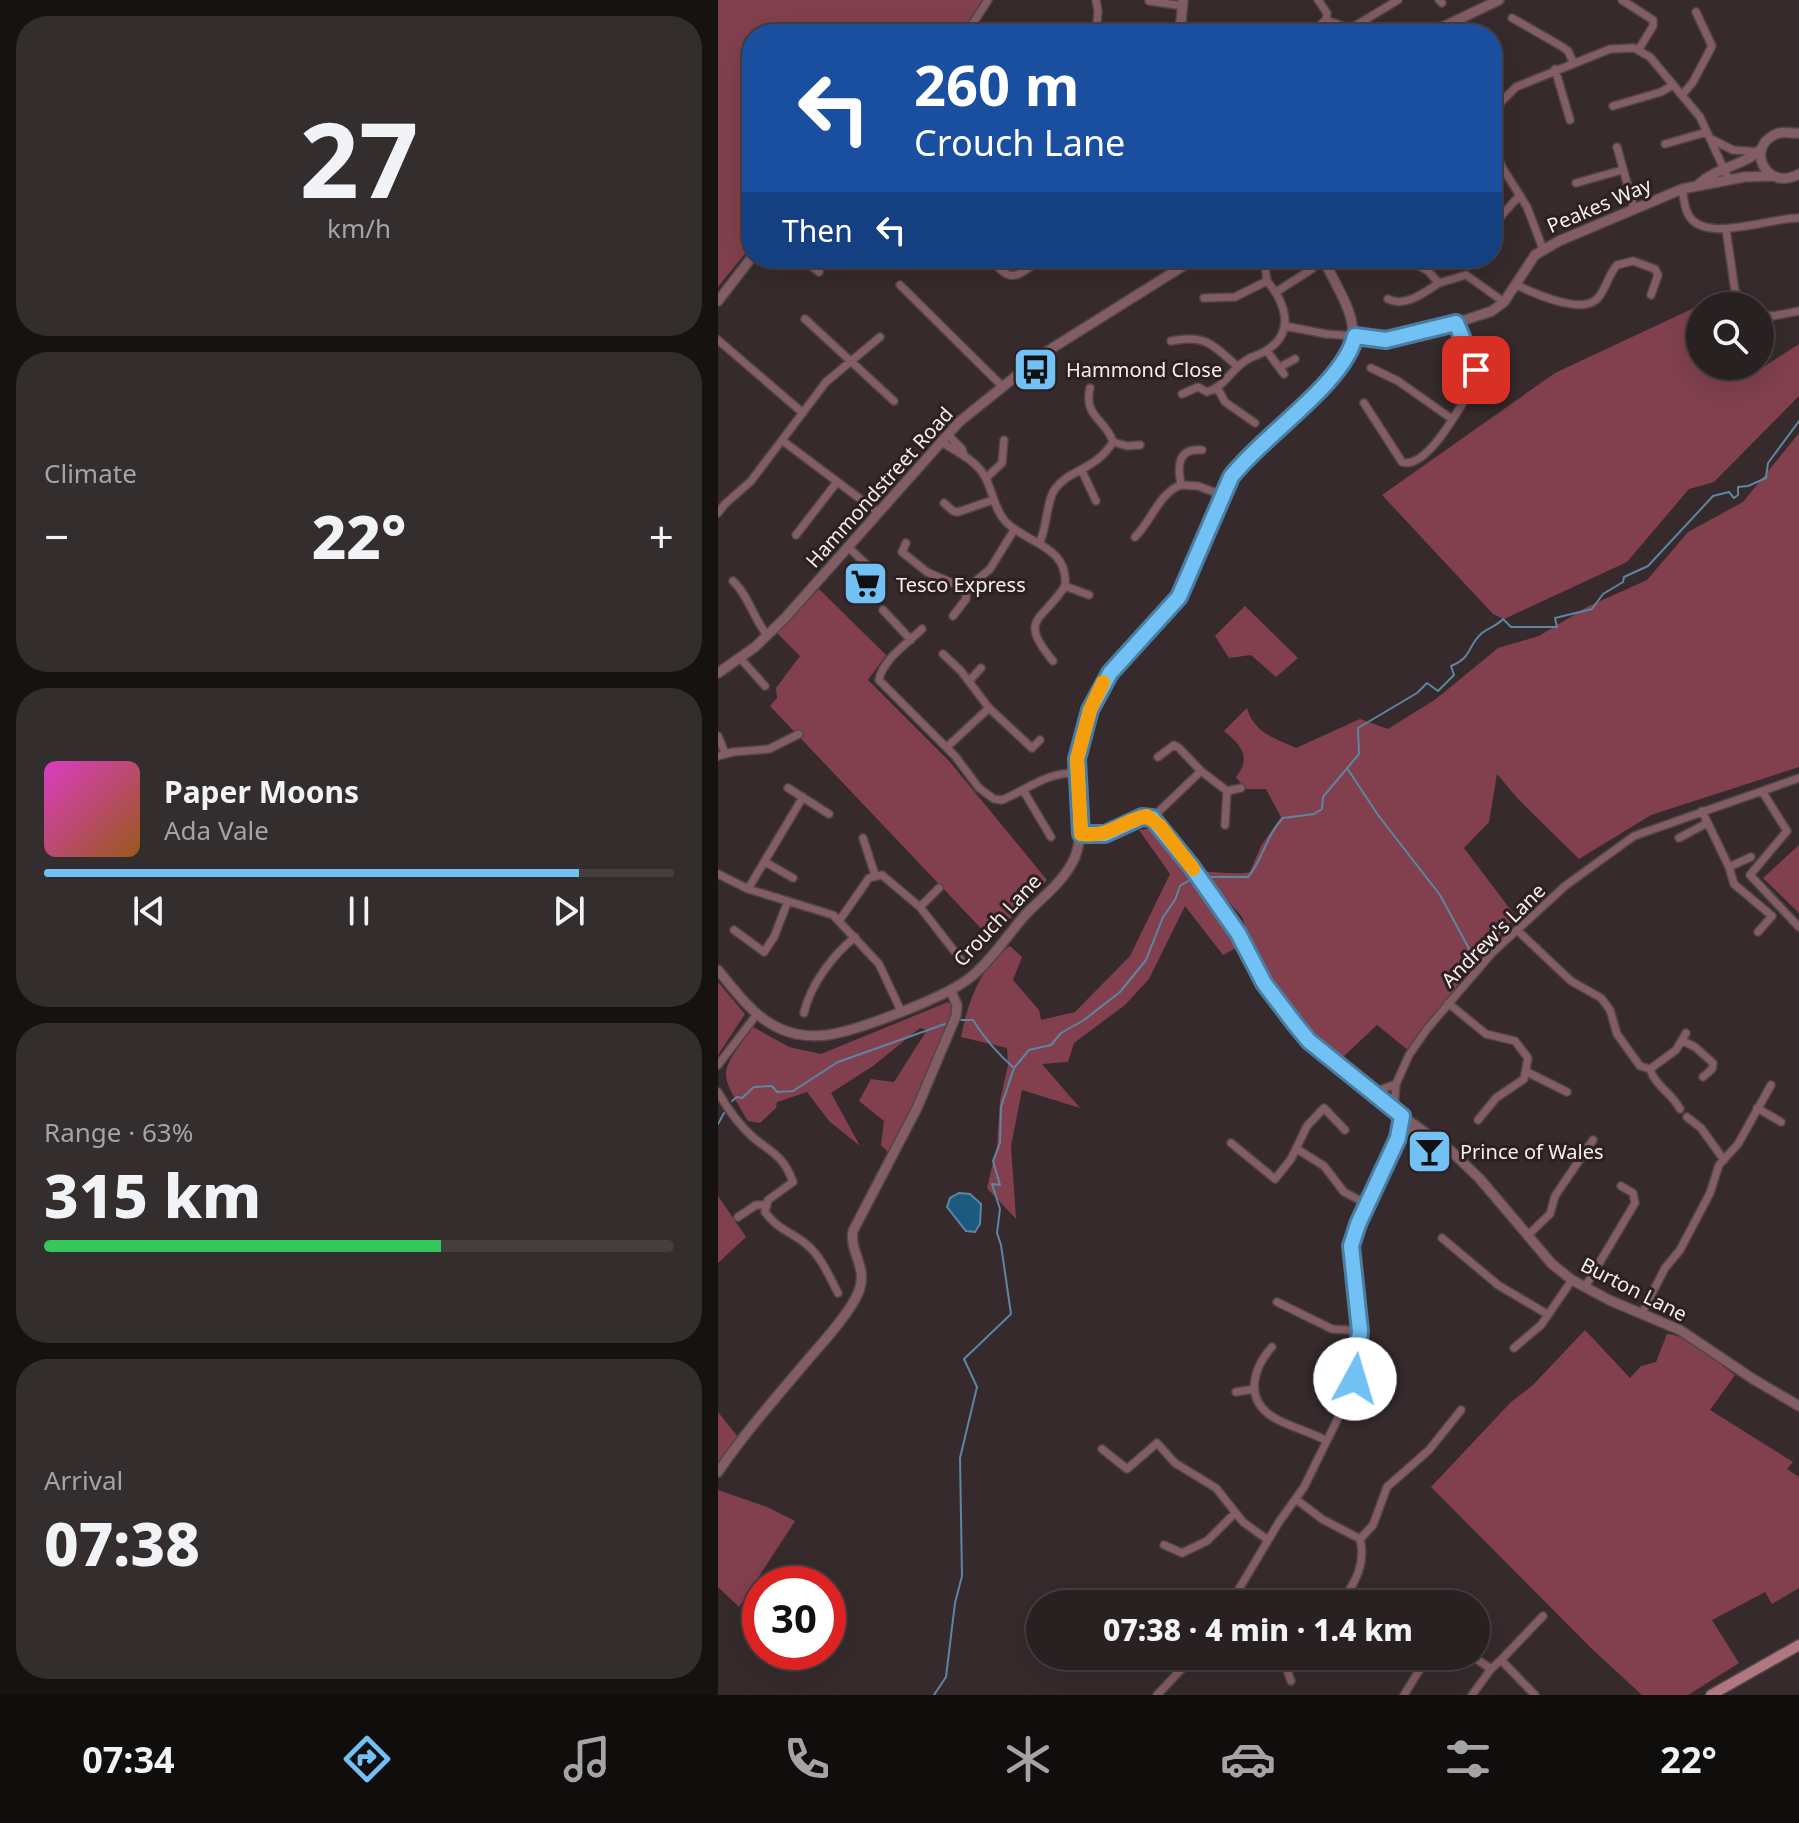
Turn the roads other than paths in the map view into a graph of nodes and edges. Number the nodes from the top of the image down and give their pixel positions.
1 (988, 0) edge
2 (1096, 0) edge
3 (1318, 0) edge
4 (1398, 0) edge
5 (1499, 0) edge
6 (1622, 0) edge
7 (1149, 1) edge
8 (1183, 3) edge
9 (1696, 12) dead end
10 (1512, 18) dead end
11 (1326, 20) junction
12 (972, 24) edge
13 (1097, 24) edge
14 (1181, 24) edge
15 (1324, 24) edge
16 (1337, 24) edge
17 (1358, 24) edge
18 (1449, 24) edge
19 (1639, 49) junction
20 (1573, 62) junction
21 (1555, 69) junction
22 (1673, 85) junction
23 (1682, 95) junction
24 (1502, 100) edge
25 (1613, 106) dead end
26 (1570, 120) dead end
27 (1797, 135) edge
28 (1709, 136) junction
29 (1665, 144) dead end
30 (1617, 147) dead end
31 (1760, 150) junction
32 (1502, 167) edge
33 (1622, 170) junction
34 (1724, 170) junction
35 (1799, 174) edge
36 (1773, 176) junction
37 (1729, 180) junction
38 (1576, 183) dead end
39 (1699, 184) junction
40 (1682, 189) junction
41 (1520, 195) junction
42 (1634, 208) junction
43 (1502, 215) edge
44 (1799, 218) edge
45 (1726, 229) junction
46 (1543, 249) junction
47 (744, 268) edge
48 (814, 268) edge
49 (998, 268) edge
50 (1027, 268) edge
51 (1180, 268) edge
52 (1265, 268) edge
53 (1328, 268) edge
54 (1423, 268) edge
55 (1312, 269) dead end
56 (819, 272) dead end
57 (1267, 281) junction
58 (1439, 283) junction
59 (900, 285) dead end
60 (1516, 285) junction
61 (1276, 292) junction
62 (1736, 292) edge
63 (1651, 295) dead end
64 (1204, 298) dead end
65 (1388, 299) dead end
66 (718, 301) edge
67 (1504, 302) junction
68 (1799, 311) edge
69 (1774, 316) edge
70 (805, 319) dead end
71 (1456, 323) junction
72 (1285, 326) junction
73 (1355, 336) junction
74 (880, 337) dead end
75 (718, 340) edge
76 (1171, 341) dead end
77 (1267, 351) junction
78 (1295, 359) dead end
79 (850, 362) junction
80 (1238, 367) junction
81 (1371, 368) dead end
82 (1002, 386) junction
83 (1090, 388) dead end
84 (1218, 389) junction
85 (1182, 394) dead end
86 (894, 401) dead end
87 (1364, 403) dead end
88 (803, 413) junction
89 (1452, 419) junction
90 (1255, 423) dead end
91 (943, 437) junction
92 (1004, 440) dead end
93 (783, 441) junction
94 (1113, 442) junction
95 (1140, 445) dead end
96 (1202, 450) dead end
97 (1082, 471) junction
98 (986, 478) junction
99 (837, 482) junction
100 (1181, 485) junction
101 (1222, 495) junction
102 (993, 500) junction
103 (721, 501) edge
104 (1096, 501) dead end
105 (944, 503) dead end
106 (718, 513) edge
107 (879, 513) junction
108 (1014, 530) junction
109 (796, 535) dead end
110 (1135, 537) dead end
111 (1040, 542) junction
112 (906, 543) dead end
113 (849, 548) junction
114 (882, 579) dead end
115 (733, 581) dead end
116 (1065, 586) junction
117 (966, 589) junction
118 (1089, 595) dead end
119 (883, 610) dead end
120 (953, 616) dead end
121 (922, 629) dead end
122 (767, 635) junction
123 (911, 640) junction
124 (943, 654) dead end
125 (740, 658) junction
126 (1053, 661) dead end
127 (981, 668) dead end
128 (718, 673) edge
129 (969, 681) junction
130 (765, 686) dead end
131 (989, 708) junction
132 (799, 734) dead end
133 (718, 736) edge
134 (1040, 740) dead end
135 (947, 747) junction
136 (721, 754) edge
137 (1158, 757) dead end
138 (1201, 771) junction
139 (1076, 773) junction
140 (1799, 778) edge
141 (788, 788) dead end
142 (1241, 788) dead end
143 (1023, 790) junction
144 (1227, 791) junction
145 (1762, 791) junction
146 (803, 797) junction
147 (1702, 811) junction
148 (829, 814) dead end
149 (1152, 818) junction
150 (1707, 823) junction
151 (1225, 825) dead end
152 (1081, 834) junction
153 (1051, 837) dead end
154 (863, 838) dead end
155 (1679, 838) dead end
156 (1751, 857) dead end
157 (765, 862) junction
158 (1729, 867) junction
159 (718, 874) edge
160 (875, 875) junction
161 (793, 878) dead end
162 (939, 888) dead end
163 (748, 889) junction
164 (788, 901) junction
165 (920, 907) junction
166 (839, 921) junction
167 (1799, 927) edge
168 (734, 930) dead end
169 (1517, 930) junction
170 (1758, 932) dead end
171 (855, 937) junction
172 (962, 961) dead end
173 (718, 970) edge
174 (951, 991) junction
175 (1448, 1003) junction
176 (901, 1011) junction
177 (804, 1013) dead end
178 (757, 1014) junction
179 (718, 1065) edge
180 (1650, 1069) junction
181 (1527, 1072) junction
182 (1703, 1077) dead end
183 (1396, 1084) junction
184 (1771, 1085) dead end
185 (718, 1092) edge
186 (1374, 1092) junction
187 (1567, 1092) dead end
188 (1757, 1108) junction
189 (1680, 1109) dead end
190 (1398, 1113) junction
191 (1687, 1117) dead end
192 (1478, 1120) dead end
193 (1781, 1122) dead end
194 (1419, 1128) junction
195 (1345, 1130) dead end
196 (1398, 1138) junction
197 (1593, 1140) dead end
198 (1231, 1143) dead end
199 (1297, 1149) junction
200 (1724, 1160) junction
201 (1621, 1186) dead end
202 (1367, 1204) junction
203 (765, 1205) junction
204 (738, 1217) dead end
205 (1527, 1236) junction
206 (1442, 1238) dead end
207 (1572, 1280) junction
208 (1585, 1287) junction
209 (838, 1293) dead end
210 (1277, 1302) dead end
211 (1642, 1313) junction
212 (1547, 1314) junction
213 (1360, 1331) junction
214 (1272, 1347) dead end
215 (1514, 1348) dead end
216 (1254, 1389) junction
217 (1236, 1392) dead end
218 (1799, 1406) edge
219 (1461, 1410) dead end
220 (1325, 1440) junction
221 (1102, 1449) dead end
222 (1127, 1469) junction
223 (718, 1472) edge
224 (1122, 1478) dead end
225 (1297, 1500) junction
226 (1235, 1513) junction
227 (1360, 1539) junction
228 (1268, 1540) junction
229 (1164, 1545) dead end
230 (1238, 1590) edge
231 (1350, 1590) edge
232 (1543, 1616) dead end
233 (1799, 1645) edge
234 (1501, 1660) junction
235 (1491, 1669) joint
236 (1181, 1670) edge
237 (1287, 1670) edge
238 (1419, 1670) edge
239 (1291, 1681) dead end
240 (1157, 1695) edge
241 (1404, 1695) edge
242 (1472, 1695) edge
243 (1535, 1695) edge
244 (1711, 1695) edge

1 - 12 street
2 - 13 street
3 - 11 street
4 - 17 street
5 - 18 street
6 - 19 street
7 - 8 street
8 - 14 street
9 - 23 street
10 - 20 street
11 - 15 street
11 - 16 street
19 - 20 street
19 - 22 street
20 - 21 street
21 - 24 street
21 - 26 street
22 - 23 street
22 - 25 street
23 - 28 street
27 - 31 street, Peakes Way
28 - 29 street
28 - 31 street
28 - 34 street
30 - 33 street
31 - 34 street, Peakes Way
31 - 36 street
32 - 41 street
33 - 38 street
33 - 42 street
34 - 37 street
34 - 39 street, Peakes Way
35 - 36 street, Peakes Way
36 - 37 street, Peakes Way
37 - 39 street, Peakes Way
39 - 40 street, Peakes Way
40 - 42 street, Peakes Way
40 - 45 street
41 - 43 street
41 - 46 street
42 - 46 street, Peakes Way
44 - 45 street
45 - 62 street
46 - 60 street, Peakes Way
47 - 66 street
48 - 56 street
49 - 50 street
51 - 82 street, Hammondstreet Road
52 - 57 street
53 - 73 street
54 - 58 street
55 - 61 street
57 - 61 street
57 - 64 street
58 - 65 street
58 - 67 street
59 - 82 street
60 - 63 street
60 - 67 street, Peakes Way
61 - 72 street
67 - 71 street, Peakes Way
68 - 69 street
70 - 79 street
71 - 73 street, Peakes Way
71 - 89 street
72 - 73 street
72 - 77 street
73 - 101 street
74 - 79 street
75 - 88 street
76 - 80 street
77 - 78 street
77 - 80 street
79 - 86 street
79 - 88 street
80 - 84 street
81 - 89 street
82 - 91 street, Hammondstreet Road
83 - 94 street
84 - 85 street
84 - 90 street
87 - 89 street
88 - 93 street
91 - 98 street
91 - 107 street, Hammondstreet Road
92 - 98 street
93 - 99 street
93 - 103 street
94 - 95 street
94 - 97 street
96 - 100 street
97 - 104 street
97 - 111 street
98 - 102 street
99 - 107 street
99 - 109 street
100 - 101 street
100 - 110 street
101 - 139 street
102 - 105 street
102 - 108 street
103 - 106 street
107 - 113 street, Hammondstreet Road
108 - 111 street
108 - 117 street
111 - 116 street
112 - 117 street
113 - 114 street
113 - 122 street, Hammondstreet Road
115 - 122 street
116 - 118 street
116 - 126 street
117 - 120 street
119 - 123 street
121 - 123 street
122 - 125 street, Hammondstreet Road
123 - 135 street
124 - 129 street
125 - 128 street, Hammondstreet Road
125 - 130 street
127 - 129 street
129 - 131 street
131 - 134 street
131 - 135 street
132 - 136 street
133 - 136 street
135 - 143 street
137 - 138 street
138 - 144 street
138 - 149 street
139 - 143 street
139 - 152 street
140 - 145 street, Andrew's Lane
141 - 146 street
142 - 144 street
143 - 153 street
144 - 151 street
145 - 147 street, Andrew's Lane
145 - 167 street
146 - 148 street
146 - 157 street
147 - 150 street
147 - 169 street, Andrew's Lane
149 - 152 street
149 - 186 street
150 - 155 street
150 - 158 street
152 - 174 street, Crouch Lane
154 - 160 street
156 - 158 street
157 - 161 street
157 - 163 street
158 - 170 street
159 - 163 street
160 - 165 street
160 - 166 street
162 - 165 street
163 - 164 street
164 - 166 street
164 - 168 street
165 - 172 street
166 - 171 street
169 - 175 street, Andrew's Lane
169 - 180 street
171 - 176 street
171 - 177 street
173 - 178 street
174 - 176 street
174 - 223 street, Crouch Lane
175 - 181 street
175 - 183 street, Andrew's Lane
176 - 178 street
178 - 179 street
180 - 182 street
180 - 189 street
181 - 187 street
181 - 192 street
183 - 186 street
183 - 190 street, Andrew's Lane
184 - 188 street
185 - 203 street
186 - 190 street
188 - 193 street
188 - 200 street
190 - 194 street, Burton Lane
190 - 196 street, Andrew's Lane
191 - 200 street
194 - 196 street
194 - 205 street, Burton Lane
195 - 199 street
196 - 202 street, Andrew's Lane
197 - 205 street
198 - 199 street
199 - 202 street
200 - 211 street
201 - 208 street
202 - 213 street, Andrew's Lane
203 - 204 street
203 - 209 street
205 - 207 street, Burton Lane
206 - 212 street
207 - 208 street, Burton Lane
207 - 212 street
208 - 211 street, Burton Lane
210 - 213 street
211 - 218 street, Burton Lane
212 - 215 street
213 - 220 street, Andrew's Lane
214 - 216 street
216 - 217 street
216 - 220 street
219 - 227 street
220 - 225 street, Andrew's Lane
221 - 222 street
222 - 224 street
222 - 226 street
225 - 227 street
225 - 228 street, Andrew's Lane
226 - 228 street
226 - 229 street
227 - 231 street
228 - 230 street, Andrew's Lane
232 - 234 street
233 - 244 main road
234 - 235 street
234 - 243 street
235 - 242 street
236 - 240 street
237 - 239 street
238 - 241 street

